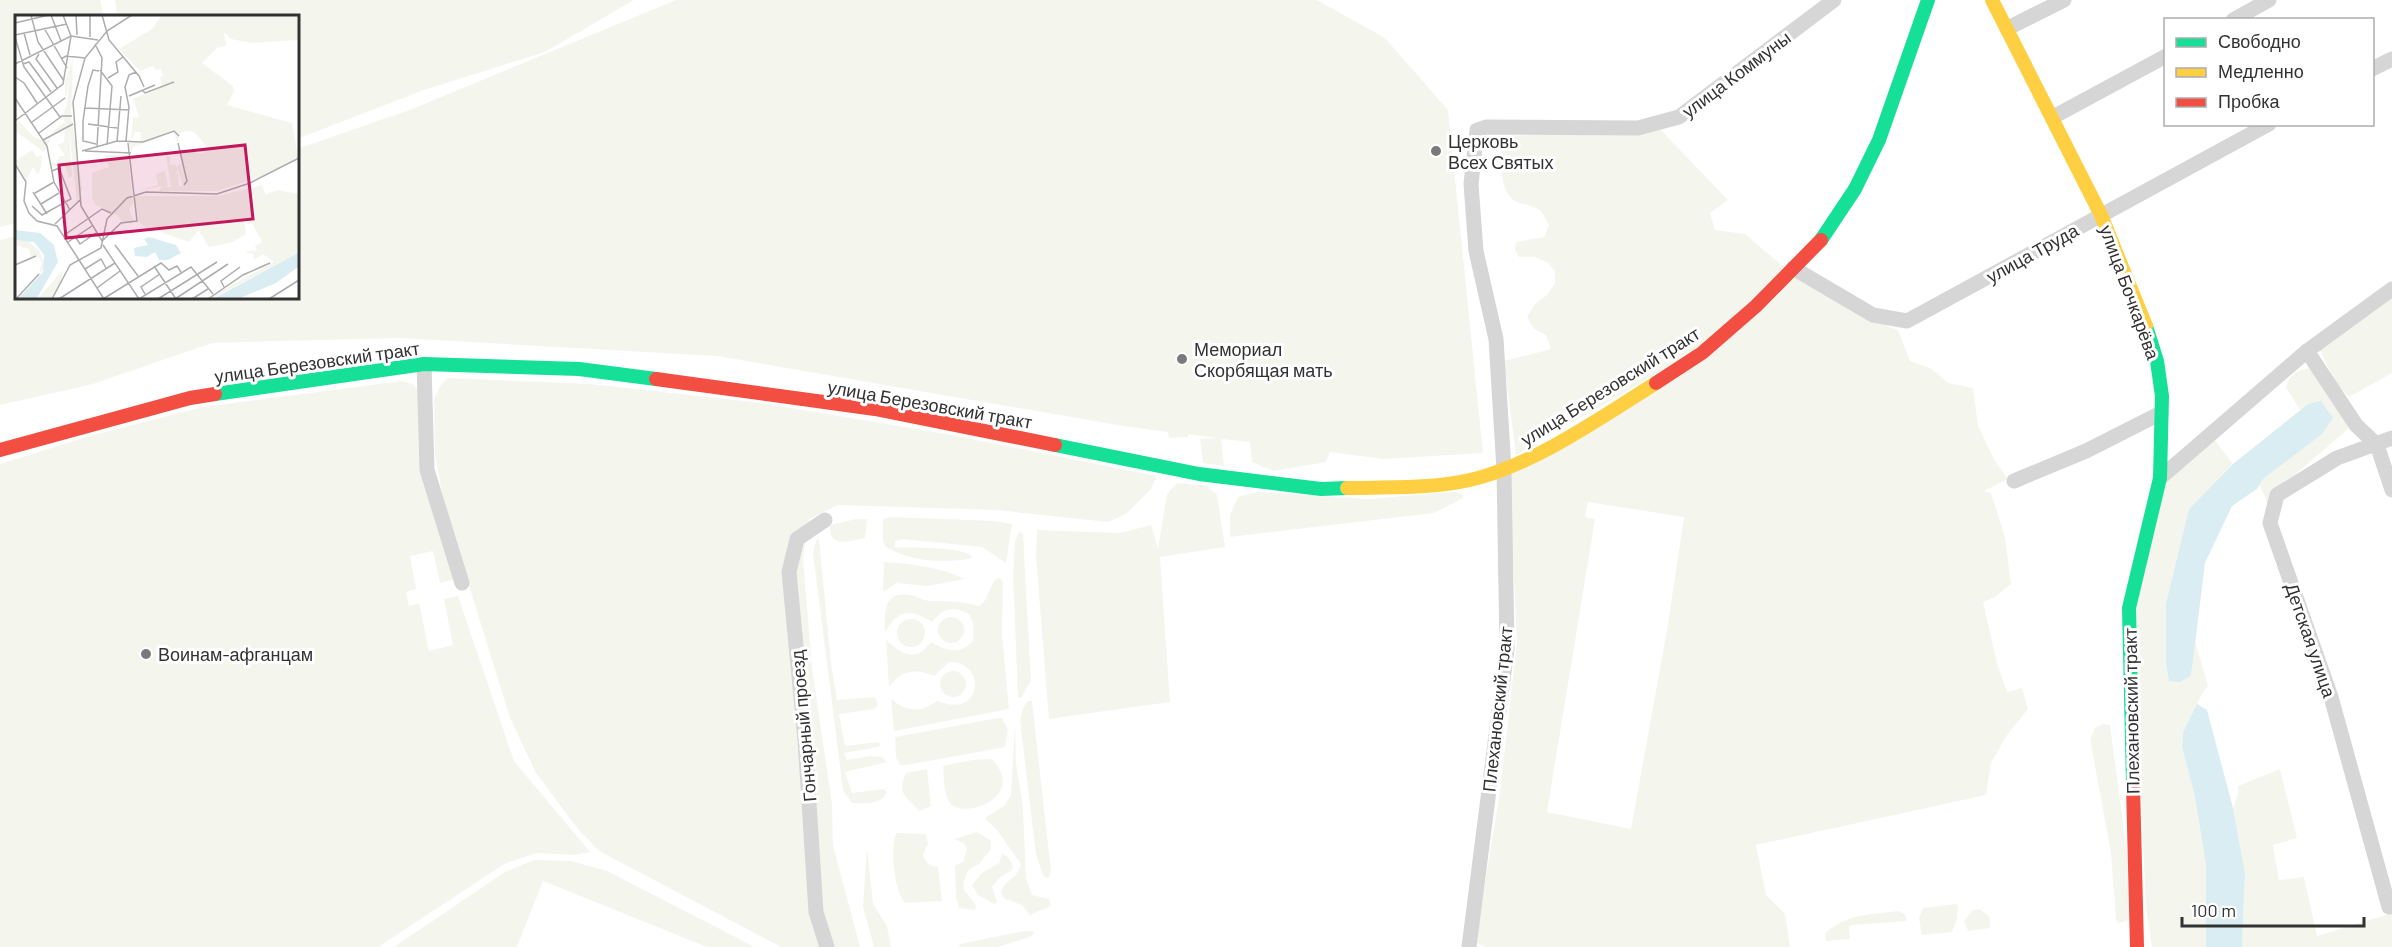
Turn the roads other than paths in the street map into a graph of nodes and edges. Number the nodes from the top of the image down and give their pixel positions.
1 (1834, 0) edge
2 (1928, 0) edge
3 (1992, 0) edge
4 (2064, 0) edge
5 (2270, 0) edge
6 (2238, 18) edge
7 (2008, 28) junction
8 (2164, 57) edge
9 (2392, 58) edge
10 (2374, 68) edge
11 (2053, 117) junction
12 (2265, 126) edge
13 (1486, 127) joint
14 (2101, 215) junction
15 (1792, 268) junction
16 (2392, 289) edge
17 (2307, 351) junction
18 (424, 364) junction
19 (2161, 413) junction
20 (2392, 438) edge
21 (2377, 445) junction
22 (0, 450) edge
23 (1504, 470) junction
24 (2160, 478) junction
25 (2014, 481) dead end
26 (2392, 490) edge
27 (825, 520) dead end
28 (462, 583) dead end
29 (2392, 906) edge
30 (827, 947) edge
31 (1469, 947) edge
32 (2138, 947) edge

1 - 13 street, улица Коммуны
2 - 15 main road
3 - 7 main road, улица Бочкарёва
4 - 7 street
5 - 6 street
7 - 11 main road, улица Бочкарёва
8 - 11 street
9 - 10 street
11 - 14 main road, улица Бочкарёва
12 - 14 street, улица Труда
13 - 23 street, Плехановский тракт
14 - 15 street, улица Труда
14 - 19 main road, улица Бочкарёва
15 - 23 main road, улица Березовский тракт
16 - 17 street
17 - 21 street
17 - 24 street
18 - 22 main road, улица Березовский тракт
18 - 23 main road, улица Березовский тракт
18 - 28 street
19 - 24 main road, улица Бочкарёва
19 - 25 street
20 - 21 street, Детская улица
21 - 26 street
21 - 29 street, Детская улица
23 - 31 street, Плехановский тракт
24 - 32 main road, Плехановский тракт
27 - 30 street, Гончарный проезд

